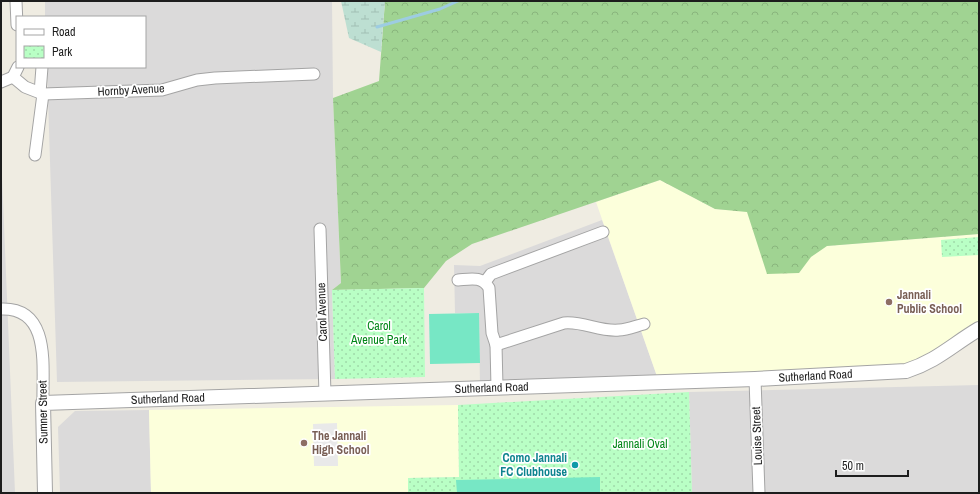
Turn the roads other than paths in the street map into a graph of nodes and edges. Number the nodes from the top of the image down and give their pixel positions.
1 (16, 1) edge
2 (17, 16) edge
3 (42, 68) edge
4 (15, 72) edge
5 (314, 74) dead end
6 (1, 82) edge
7 (41, 94) junction
8 (35, 155) dead end
9 (320, 229) dead end
10 (603, 232) dead end
11 (458, 280) dead end
12 (485, 282) junction
13 (1, 309) edge
14 (644, 324) dead end
15 (979, 329) edge
16 (496, 346) junction
17 (755, 379) junction
18 (497, 388) junction
19 (325, 394) junction
20 (43, 404) junction
21 (45, 493) edge
22 (759, 493) edge

1 - 2 street
3 - 7 street
4 - 6 street
4 - 7 street
5 - 7 street, Hornby Avenue
7 - 8 street
9 - 19 street, Carol Avenue
10 - 12 street
11 - 12 street
12 - 16 street
13 - 20 street, Sumner Street
14 - 16 street
15 - 17 street, Sutherland Road
16 - 18 street
17 - 18 street, Sutherland Road
17 - 22 street, Louise Street
18 - 19 street, Sutherland Road
19 - 20 street, Sutherland Road
20 - 21 street, Sumner Street

